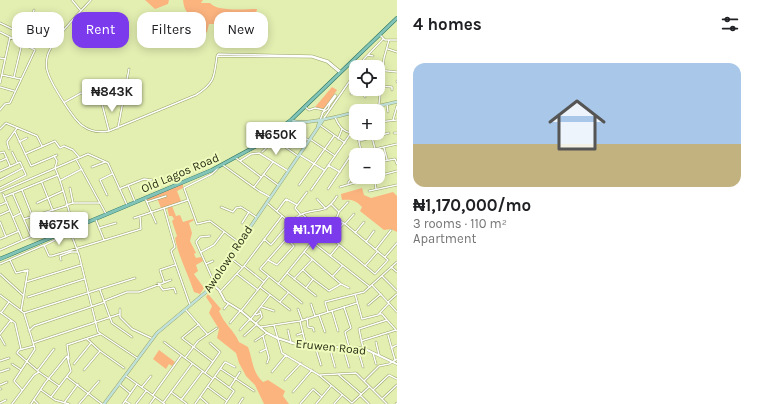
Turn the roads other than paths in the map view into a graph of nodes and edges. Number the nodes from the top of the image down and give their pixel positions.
1 (72, 0) edge
2 (91, 0) edge
3 (34, 10) dead end
4 (81, 11) junction
5 (397, 18) edge
6 (0, 23) edge
7 (0, 32) edge
8 (380, 35) junction
9 (10, 37) joint
10 (383, 39) junction
11 (390, 40) junction
12 (397, 40) edge
13 (21, 48) edge
14 (31, 48) edge
15 (388, 49) junction
16 (397, 52) edge
17 (368, 55) junction
18 (373, 56) dead end
19 (0, 58) edge
20 (5, 59) junction
21 (365, 60) edge
22 (383, 60) edge
23 (129, 69) dead end
24 (385, 70) edge
25 (1, 71) edge
26 (340, 72) junction
27 (397, 72) edge
28 (2, 75) junction
29 (14, 77) junction
30 (21, 79) junction
31 (349, 82) edge
32 (0, 83) edge
33 (0, 87) edge
34 (385, 87) edge
35 (392, 90) dead end
36 (14, 92) junction
37 (379, 96) edge
38 (65, 102) junction
39 (397, 102) edge
40 (379, 104) joint
41 (387, 104) joint
42 (397, 106) edge
43 (305, 107) junction
44 (0, 110) edge
45 (324, 110) junction
46 (388, 112) dead end
47 (322, 113) junction
48 (349, 113) edge
49 (349, 114) edge
50 (335, 117) junction
51 (322, 120) junction
52 (393, 120) junction
53 (397, 120) edge
54 (292, 121) junction
55 (385, 121) edge
56 (320, 125) junction
57 (17, 128) junction
58 (118, 128) junction
59 (342, 129) junction
60 (0, 130) edge
61 (109, 131) junction
62 (15, 132) junction
63 (349, 132) edge
64 (388, 133) dead end
65 (394, 133) dead end
66 (397, 133) edge
67 (385, 134) edge
68 (334, 136) junction
69 (349, 137) edge
70 (27, 138) dead end
71 (310, 139) junction
72 (338, 139) junction
73 (275, 140) junction
74 (362, 140) edge
75 (359, 141) joint
76 (19, 142) junction
77 (345, 143) junction
78 (397, 144) edge
79 (42, 146) junction
80 (287, 147) junction
81 (361, 148) edge
82 (384, 148) edge
83 (9, 149) dead end
84 (325, 149) junction
85 (0, 152) edge
86 (12, 152) dead end
87 (262, 152) dead end
88 (385, 152) edge
89 (25, 154) junction
90 (57, 154) dead end
91 (299, 155) junction
92 (54, 156) junction
93 (335, 156) junction
94 (79, 157) junction
95 (7, 158) junction
96 (236, 158) junction
97 (349, 158) edge
98 (76, 159) junction
99 (387, 159) joint
100 (0, 161) edge
101 (57, 161) junction
102 (240, 161) junction
103 (17, 162) junction
104 (105, 162) junction
105 (273, 162) junction
106 (62, 164) junction
107 (314, 164) junction
108 (397, 164) edge
109 (223, 165) junction
110 (328, 165) junction
111 (10, 166) junction
112 (92, 167) dead end
113 (218, 167) junction
114 (23, 168) junction
115 (55, 168) junction
116 (82, 169) junction
117 (0, 171) edge
118 (288, 171) junction
119 (324, 171) junction
120 (397, 171) edge
121 (340, 172) junction
122 (112, 174) junction
123 (263, 174) junction
124 (385, 174) edge
125 (58, 175) junction
126 (261, 177) junction
127 (0, 179) edge
128 (61, 180) junction
129 (152, 180) dead end
130 (42, 182) junction
131 (348, 184) edge
132 (376, 184) edge
133 (128, 185) junction
134 (278, 185) junction
135 (299, 185) dead end
136 (397, 185) edge
137 (340, 187) dead end
138 (0, 188) edge
139 (70, 188) dead end
140 (254, 188) junction
141 (119, 189) junction
142 (328, 189) dead end
143 (22, 190) junction
144 (311, 190) dead end
145 (376, 190) junction
146 (63, 191) junction
147 (369, 191) dead end
148 (0, 192) edge
149 (307, 192) dead end
150 (3, 194) dead end
151 (13, 194) junction
152 (107, 195) dead end
153 (166, 196) dead end
154 (270, 196) junction
155 (337, 196) dead end
156 (4, 197) junction
157 (49, 199) junction
158 (317, 199) dead end
159 (146, 200) junction
160 (188, 200) junction
161 (7, 202) junction
162 (135, 202) junction
163 (266, 202) junction
164 (348, 202) dead end
165 (37, 203) dead end
166 (72, 203) junction
167 (100, 203) junction
168 (0, 205) edge
169 (297, 205) junction
170 (332, 205) junction
171 (66, 206) junction
172 (127, 206) junction
173 (221, 207) dead end
174 (164, 208) junction
175 (326, 209) junction
176 (10, 211) junction
177 (53, 211) junction
178 (277, 211) junction
179 (49, 212) junction
180 (151, 212) junction
181 (249, 212) junction
182 (339, 212) junction
183 (21, 213) junction
184 (106, 214) junction
185 (354, 214) dead end
186 (0, 215) edge
187 (302, 215) junction
188 (32, 216) junction
189 (140, 216) junction
190 (283, 216) junction
191 (13, 217) junction
192 (256, 217) junction
193 (96, 218) junction
194 (134, 218) dead end
195 (24, 219) junction
196 (336, 219) junction
197 (0, 222) edge
198 (364, 222) dead end
199 (116, 223) dead end
200 (156, 223) dead end
201 (242, 223) dead end
202 (291, 223) junction
203 (344, 223) junction
204 (314, 226) junction
205 (74, 227) junction
206 (99, 228) junction
207 (296, 228) junction
208 (69, 229) junction
209 (391, 230) dead end
210 (374, 231) dead end
211 (19, 232) junction
212 (224, 232) junction
213 (355, 233) junction
214 (56, 234) junction
215 (304, 234) junction
216 (210, 236) dead end
217 (6, 237) junction
218 (31, 237) junction
219 (331, 238) junction
220 (0, 239) edge
221 (287, 239) junction
222 (22, 240) junction
223 (104, 240) junction
224 (264, 240) junction
225 (238, 242) junction
226 (312, 242) junction
227 (366, 242) junction
228 (397, 243) edge
229 (45, 245) junction
230 (339, 245) junction
231 (76, 249) junction
232 (376, 249) junction
233 (0, 250) edge
234 (378, 251) junction
235 (77, 252) junction
236 (201, 252) junction
237 (304, 252) junction
238 (330, 256) junction
239 (229, 257) junction
240 (385, 257) junction
241 (0, 259) edge
242 (10, 260) junction
243 (61, 260) dead end
244 (268, 260) junction
245 (312, 260) junction
246 (213, 261) dead end
247 (397, 262) edge
248 (0, 264) edge
249 (206, 264) junction
250 (81, 265) junction
251 (176, 265) junction
252 (342, 266) junction
253 (365, 266) junction
254 (243, 267) junction
255 (391, 267) junction
256 (303, 270) junction
257 (397, 272) edge
258 (287, 273) junction
259 (0, 274) edge
260 (237, 274) junction
261 (333, 276) junction
262 (382, 276) junction
263 (268, 277) junction
264 (135, 278) dead end
265 (84, 279) junction
266 (314, 279) junction
267 (171, 280) dead end
268 (295, 280) junction
269 (26, 282) junction
270 (164, 282) junction
271 (212, 282) junction
272 (264, 282) junction
273 (158, 283) junction
274 (278, 284) junction
275 (342, 284) junction
276 (371, 286) junction
277 (260, 287) junction
278 (306, 288) junction
279 (349, 288) dead end
280 (100, 289) junction
281 (258, 290) junction
282 (205, 292) junction
283 (220, 292) junction
284 (88, 293) junction
285 (176, 293) dead end
286 (289, 293) junction
287 (397, 293) edge
288 (355, 294) junction
289 (381, 294) junction
290 (0, 295) edge
291 (270, 295) junction
292 (24, 296) junction
293 (316, 296) dead end
294 (28, 297) dead end
295 (9, 302) junction
296 (104, 302) junction
297 (280, 302) junction
298 (302, 303) dead end
299 (357, 303) junction
300 (389, 303) junction
301 (228, 304) junction
302 (311, 304) dead end
303 (190, 305) junction
304 (368, 305) dead end
305 (92, 307) junction
306 (262, 307) junction
307 (344, 307) junction
308 (224, 309) dead end
309 (298, 309) dead end
310 (120, 310) dead end
311 (186, 310) junction
312 (290, 310) dead end
313 (21, 311) junction
314 (241, 311) junction
315 (274, 311) dead end
316 (332, 311) junction
317 (382, 311) junction
318 (0, 312) edge
319 (328, 312) junction
320 (397, 312) edge
321 (24, 313) junction
322 (120, 314) junction
323 (379, 314) junction
324 (382, 314) junction
325 (256, 315) dead end
326 (319, 315) junction
327 (109, 316) junction
328 (315, 316) junction
329 (307, 318) junction
330 (250, 319) junction
331 (11, 320) junction
332 (301, 320) junction
333 (387, 320) junction
334 (96, 321) junction
335 (230, 323) dead end
336 (256, 323) junction
337 (199, 324) junction
338 (274, 325) junction
339 (261, 327) junction
340 (0, 328) edge
341 (217, 328) dead end
342 (3, 330) junction
343 (240, 330) dead end
344 (288, 330) dead end
345 (29, 331) junction
346 (314, 331) dead end
347 (338, 331) dead end
348 (397, 331) edge
349 (325, 332) dead end
350 (303, 333) junction
351 (100, 334) junction
352 (207, 334) junction
353 (267, 334) junction
354 (388, 334) junction
355 (0, 335) edge
356 (297, 335) dead end
357 (244, 336) dead end
358 (263, 336) junction
359 (132, 337) dead end
360 (151, 338) junction
361 (277, 338) junction
362 (87, 339) junction
363 (255, 341) dead end
364 (361, 341) junction
365 (91, 342) junction
366 (164, 342) dead end
367 (376, 342) dead end
368 (33, 343) junction
369 (210, 343) dead end
370 (291, 343) junction
371 (5, 345) dead end
372 (397, 345) edge
373 (34, 346) junction
374 (307, 346) junction
375 (315, 346) junction
376 (329, 346) junction
377 (193, 347) junction
378 (343, 347) junction
379 (349, 347) junction
380 (357, 347) junction
381 (363, 348) junction
382 (392, 348) junction
383 (21, 349) junction
384 (54, 349) dead end
385 (266, 349) junction
386 (100, 351) junction
387 (260, 352) dead end
388 (372, 352) junction
389 (286, 355) junction
390 (379, 355) junction
391 (182, 356) junction
392 (9, 358) dead end
393 (185, 358) junction
394 (69, 359) dead end
395 (137, 359) junction
396 (396, 359) edge
397 (0, 360) edge
398 (28, 362) junction
399 (213, 362) junction
400 (392, 362) junction
401 (267, 363) dead end
402 (300, 363) junction
403 (12, 364) dead end
404 (74, 364) dead end
405 (192, 364) junction
406 (376, 364) dead end
407 (397, 364) edge
408 (321, 365) dead end
409 (349, 366) dead end
410 (235, 367) dead end
411 (335, 367) dead end
412 (363, 367) dead end
413 (124, 368) dead end
414 (9, 369) dead end
415 (221, 369) junction
416 (21, 370) junction
417 (84, 370) dead end
418 (312, 370) junction
419 (38, 371) junction
420 (0, 372) edge
421 (203, 372) junction
422 (240, 372) dead end
423 (272, 372) dead end
424 (205, 373) junction
425 (339, 374) junction
426 (125, 375) junction
427 (319, 375) junction
428 (151, 376) dead end
429 (67, 377) junction
430 (215, 377) junction
431 (301, 377) dead end
432 (49, 378) junction
433 (213, 379) junction
434 (236, 379) junction
435 (304, 379) junction
436 (397, 379) edge
437 (285, 380) dead end
438 (99, 381) dead end
439 (364, 381) junction
440 (7, 382) dead end
441 (78, 384) junction
442 (119, 384) junction
443 (138, 384) junction
444 (0, 385) edge
445 (397, 385) edge
446 (59, 386) junction
447 (331, 386) junction
448 (208, 387) junction
449 (230, 387) junction
450 (369, 387) junction
451 (142, 388) junction
452 (22, 390) junction
453 (41, 390) junction
454 (373, 390) junction
455 (146, 391) junction
456 (254, 391) dead end
457 (171, 392) junction
458 (293, 392) dead end
459 (88, 393) junction
460 (131, 393) junction
461 (360, 394) junction
462 (153, 395) junction
463 (342, 395) junction
464 (51, 397) junction
465 (155, 397) junction
466 (200, 397) junction
467 (322, 397) junction
468 (243, 398) dead end
469 (382, 399) junction
470 (6, 400) dead end
471 (34, 400) junction
472 (181, 400) junction
473 (125, 401) junction
474 (227, 401) junction
475 (64, 403) edge
476 (164, 403) edge
477 (0, 404) edge
478 (12, 404) edge
479 (31, 404) edge
480 (38, 404) edge
481 (69, 404) edge
482 (79, 404) edge
483 (104, 404) edge
484 (123, 404) edge
485 (130, 404) edge
486 (136, 404) edge
487 (150, 404) edge
488 (187, 404) edge
489 (195, 404) edge
490 (208, 404) edge
491 (225, 404) edge
492 (239, 404) edge
493 (300, 404) edge
494 (316, 404) edge
495 (334, 404) edge
496 (352, 404) edge
497 (369, 404) edge
498 (388, 404) edge

1 - 4 street
2 - 4 street
3 - 6 street
4 - 38 street
5 - 8 main road, Old Lagos Road
7 - 9 street
8 - 10 street
8 - 26 main road, Old Lagos Road
9 - 20 street
10 - 11 street
10 - 17 street
11 - 12 street
11 - 15 street
13 - 29 street
14 - 30 street
15 - 16 street
15 - 22 street
17 - 18 street
17 - 21 street
19 - 20 street
20 - 25 street
23 - 58 street
24 - 27 street
25 - 28 street
26 - 43 main road, Old Lagos Road
26 - 58 street
28 - 29 street
28 - 32 street
29 - 30 street
30 - 36 street
31 - 51 street
33 - 36 street
34 - 35 street
36 - 44 street
37 - 40 street
38 - 61 street
38 - 61 street
39 - 40 main road
39 - 41 main road
41 - 46 street
42 - 52 street
43 - 45 street
43 - 54 main road, Old Lagos Road
45 - 47 street
45 - 47 street
47 - 51 street
48 - 51 main road
49 - 50 main road
50 - 51 main road
50 - 59 street
51 - 54 main road
51 - 56 main road, Awolowo Road
51 - 71 main road, Awolowo Road
52 - 53 street
52 - 55 street
54 - 73 street
54 - 96 main road, Old Lagos Road
56 - 68 street
56 - 71 main road, Awolowo Road
57 - 60 street
57 - 62 street
57 - 79 street
58 - 61 street
59 - 63 street
59 - 72 street
62 - 76 street
62 - 83 street
64 - 67 street
65 - 66 street
68 - 72 street
68 - 84 street
69 - 77 street
70 - 76 street
71 - 80 street
71 - 84 street
71 - 91 main road, Awolowo Road
72 - 77 street
73 - 80 street
73 - 87 street
74 - 75 street
75 - 81 street
76 - 89 street
77 - 93 street
78 - 82 street
79 - 89 street
79 - 94 street
80 - 91 street
84 - 93 street
84 - 107 street
85 - 95 street
86 - 103 street
88 - 99 street
89 - 92 street
90 - 92 street
91 - 107 street
91 - 118 main road, Awolowo Road
91 - 163 main road, Awolowo Road
92 - 101 street
93 - 110 street
94 - 98 street
94 - 104 street
95 - 100 street
95 - 111 street
96 - 102 street
96 - 109 main road, Old Lagos Road
97 - 121 street
98 - 106 street
98 - 116 street
99 - 108 street
101 - 106 street
101 - 115 street
102 - 105 street
102 - 126 street
103 - 111 street
103 - 114 street
104 - 112 street
104 - 122 street
105 - 118 street
105 - 123 street
106 - 115 street
107 - 119 street
107 - 135 street
109 - 113 main road, Old Lagos Road
109 - 140 street
110 - 119 street
110 - 121 street
111 - 117 street
113 - 159 main road, Old Lagos Road
113 - 160 street
114 - 127 street
114 - 138 street
115 - 125 street
115 - 148 street
116 - 128 street
116 - 167 street
118 - 134 main road, Awolowo Road
119 - 144 street
120 - 124 street
121 - 142 street
122 - 141 street
122 - 152 street
123 - 126 street
123 - 134 street
125 - 128 street
125 - 130 street
126 - 140 street
128 - 146 street
129 - 133 street
130 - 143 street
130 - 157 street
131 - 137 street
132 - 145 street
133 - 141 street
133 - 162 street
134 - 154 main road, Awolowo Road
136 - 145 street
139 - 166 street
140 - 154 street
141 - 172 street
143 - 151 street
143 - 188 street
145 - 147 street
146 - 157 street
146 - 171 street
149 - 169 street
150 - 156 street
151 - 156 street
151 - 183 street
153 - 159 street
154 - 163 main road, Awolowo Road
155 - 170 street
156 - 161 street
157 - 165 street
157 - 177 street
158 - 175 street
159 - 162 main road, Old Lagos Road
159 - 180 street
160 - 174 street
160 - 212 street
161 - 168 street
161 - 176 street
162 - 172 main road, Old Lagos Road
163 - 178 street
163 - 192 main road, Awolowo Road
163 - 239 main road, Awolowo Road
164 - 182 street
166 - 167 street
166 - 171 street
167 - 184 street
169 - 178 street
169 - 187 street
170 - 175 street
170 - 182 street
171 - 177 street
171 - 205 street
172 - 184 main road, Old Lagos Road
173 - 181 street
174 - 180 street
174 - 251 street
175 - 187 street
176 - 186 street
176 - 191 street
177 - 179 street
178 - 190 street
179 - 188 street
179 - 214 street
180 - 189 street
180 - 200 street
181 - 192 street
181 - 201 street
182 - 196 street
183 - 191 street
183 - 195 street
184 - 193 main road, Old Lagos Road
185 - 203 street
187 - 202 street
187 - 204 street
188 - 195 street
188 - 218 street
189 - 194 street
189 - 223 street
190 - 202 street
190 - 224 street
191 - 211 street
192 - 225 main road, Awolowo Road
193 - 205 main road, Old Lagos Road
193 - 206 street
195 - 218 street
196 - 203 street
196 - 204 street
197 - 217 street
198 - 213 street
199 - 206 street
202 - 207 street
202 - 224 street
203 - 213 street
203 - 219 street
204 - 215 street
204 - 219 street
205 - 208 main road, Old Lagos Road
206 - 223 street
207 - 215 street
207 - 221 street
208 - 214 main road, Old Lagos Road
208 - 231 street
209 - 232 street
210 - 227 street
211 - 217 street
211 - 222 street
212 - 225 street
212 - 236 street
213 - 227 street
214 - 229 street
214 - 241 main road, Old Lagos Road
215 - 226 street
216 - 236 street
217 - 220 street
218 - 222 street
219 - 230 street
221 - 244 street
221 - 244 street
222 - 233 street
223 - 231 street
224 - 254 street
225 - 271 main road, Awolowo Road
226 - 237 street
226 - 238 street
227 - 232 street
228 - 240 street
229 - 231 street
229 - 242 street
230 - 238 street
230 - 253 street
231 - 235 street
232 - 234 street
234 - 240 street
234 - 253 street
235 - 243 street
235 - 250 street
236 - 249 street
237 - 245 street
237 - 258 street
238 - 252 street
239 - 254 street
239 - 271 main road, Awolowo Road
240 - 253 street
242 - 248 street
242 - 269 street
244 - 263 street
245 - 256 street
245 - 261 street
246 - 249 street
247 - 255 street
249 - 271 street
250 - 265 street
250 - 269 street
251 - 270 street
251 - 303 street
252 - 261 street
252 - 276 street
254 - 260 street
254 - 272 street
255 - 257 street
255 - 262 street
256 - 266 street
256 - 268 street
258 - 268 street
258 - 274 street
259 - 292 street
260 - 281 street
260 - 283 street
261 - 275 street
262 - 276 street
262 - 287 street
263 - 272 street
263 - 274 street
264 - 280 street
265 - 284 street
265 - 294 street
266 - 275 street
266 - 278 street
267 - 270 street
268 - 278 street
269 - 292 street
270 - 273 street
271 - 282 main road, Awolowo Road
271 - 283 street, Eruwen Road
272 - 277 street
273 - 285 street
273 - 296 street
274 - 286 street
275 - 279 street
276 - 288 street
276 - 289 street
277 - 281 street
277 - 291 street
278 - 293 street
280 - 284 street
280 - 296 street
281 - 314 street
282 - 303 main road, Awolowo Road
282 - 311 main road, Awolowo Road
283 - 301 street, Eruwen Road
284 - 305 street
284 - 321 street
286 - 297 street
286 - 298 street
287 - 300 street
288 - 299 street
288 - 319 street
289 - 300 street
289 - 304 street
290 - 295 street
291 - 297 street
291 - 306 street
292 - 313 street
295 - 313 street
295 - 318 street
296 - 305 street
296 - 327 street
297 - 312 street
299 - 307 street
299 - 323 street
300 - 317 street
300 - 320 street
301 - 308 street
301 - 314 street, Eruwen Road
302 - 328 street
303 - 360 main road, Awolowo Road
305 - 334 street
305 - 345 street
306 - 315 street
306 - 330 street
307 - 316 street
307 - 379 street
309 - 332 street
310 - 322 street
311 - 337 street
311 - 395 main road, Awolowo Road
313 - 321 street
314 - 330 street, Eruwen Road
314 - 335 street
316 - 319 street
316 - 347 street
317 - 323 street
317 - 324 street
318 - 331 street
319 - 326 street
321 - 345 street
322 - 327 street
322 - 360 street
323 - 324 street
324 - 333 street
325 - 336 street
326 - 328 street
326 - 349 street
327 - 334 street
327 - 359 street
328 - 329 street
329 - 332 street
329 - 346 street
330 - 336 street, Eruwen Road
330 - 343 street
331 - 342 street
331 - 383 street
332 - 338 street
332 - 350 street
333 - 348 street
333 - 364 street
334 - 351 street
334 - 368 street
336 - 339 street, Eruwen Road
336 - 357 street
337 - 352 street
337 - 377 street
338 - 339 street
338 - 361 street
339 - 353 street, Eruwen Road
340 - 342 street
341 - 352 street
342 - 355 street
344 - 370 street
345 - 368 street
348 - 354 street
350 - 356 street
350 - 374 street
351 - 362 street
351 - 395 street
352 - 377 street
353 - 358 street
353 - 361 street, Eruwen Road
354 - 364 street
354 - 382 street
355 - 371 street
358 - 363 street
358 - 385 street
360 - 395 main road, Awolowo Road
361 - 370 street, Eruwen Road
361 - 389 street
362 - 365 street
362 - 394 street
364 - 381 street
365 - 386 street
365 - 404 street
366 - 391 street
367 - 390 street
368 - 373 street
369 - 399 street
370 - 374 street, Eruwen Road
372 - 382 street
373 - 383 street
373 - 398 street
374 - 375 street, Eruwen Road
375 - 376 street, Eruwen Road
375 - 408 street
376 - 378 street, Eruwen Road
376 - 411 street
377 - 393 street
377 - 399 street
378 - 379 street, Eruwen Road
378 - 409 street
379 - 380 street, Eruwen Road
380 - 381 street, Eruwen Road
380 - 412 street
381 - 388 street, Eruwen Road
382 - 396 street
383 - 398 street
384 - 419 street
385 - 387 street
385 - 401 street
386 - 413 street
386 - 417 street
388 - 390 street, Eruwen Road
388 - 406 street
389 - 402 street
389 - 423 street
390 - 400 street, Eruwen Road
391 - 393 street
391 - 462 street
392 - 397 street
393 - 405 street
395 - 426 main road, Awolowo Road
396 - 400 street
398 - 416 street
398 - 419 street
399 - 424 street
400 - 407 street, Eruwen Road
400 - 439 street
402 - 418 street
402 - 437 street
403 - 416 street
405 - 421 street
405 - 457 street
410 - 415 street
414 - 420 street
415 - 430 street
415 - 434 street
416 - 452 street
418 - 427 street
418 - 435 street
419 - 432 street
419 - 452 street
421 - 424 street
421 - 472 street
422 - 434 street
424 - 433 street
425 - 427 street
425 - 439 street
425 - 461 street
426 - 442 main road, Awolowo Road
426 - 443 street
426 - 483 main road, Awolowo Road
427 - 447 street
428 - 451 street
429 - 432 street
429 - 441 street
429 - 446 street
430 - 433 street
430 - 449 street
431 - 435 street
432 - 446 street
432 - 453 street
433 - 448 street
434 - 449 street
434 - 456 street
435 - 458 street
436 - 454 street
438 - 459 street
439 - 450 street
440 - 444 street
441 - 459 street
441 - 475 street
442 - 460 street
442 - 483 main road, Awolowo Road
443 - 451 street
443 - 460 street
445 - 469 street
446 - 464 street
447 - 463 street
447 - 467 street
448 - 466 street
448 - 474 street
449 - 474 street
450 - 454 street
450 - 461 street
451 - 455 street
452 - 478 street
453 - 464 street
453 - 471 street
454 - 469 street
455 - 462 street
455 - 486 street
457 - 472 street
457 - 476 street
459 - 482 street
459 - 483 street
460 - 473 street
461 - 496 street
461 - 497 street
462 - 465 street
463 - 495 street
463 - 496 street
464 - 475 street
465 - 476 street
465 - 487 street
466 - 489 street
466 - 490 street
467 - 493 street
467 - 494 street
468 - 492 street
469 - 498 street
470 - 477 street
471 - 479 street
471 - 480 street
472 - 488 street
473 - 484 street
473 - 485 street
474 - 491 street
475 - 481 street

